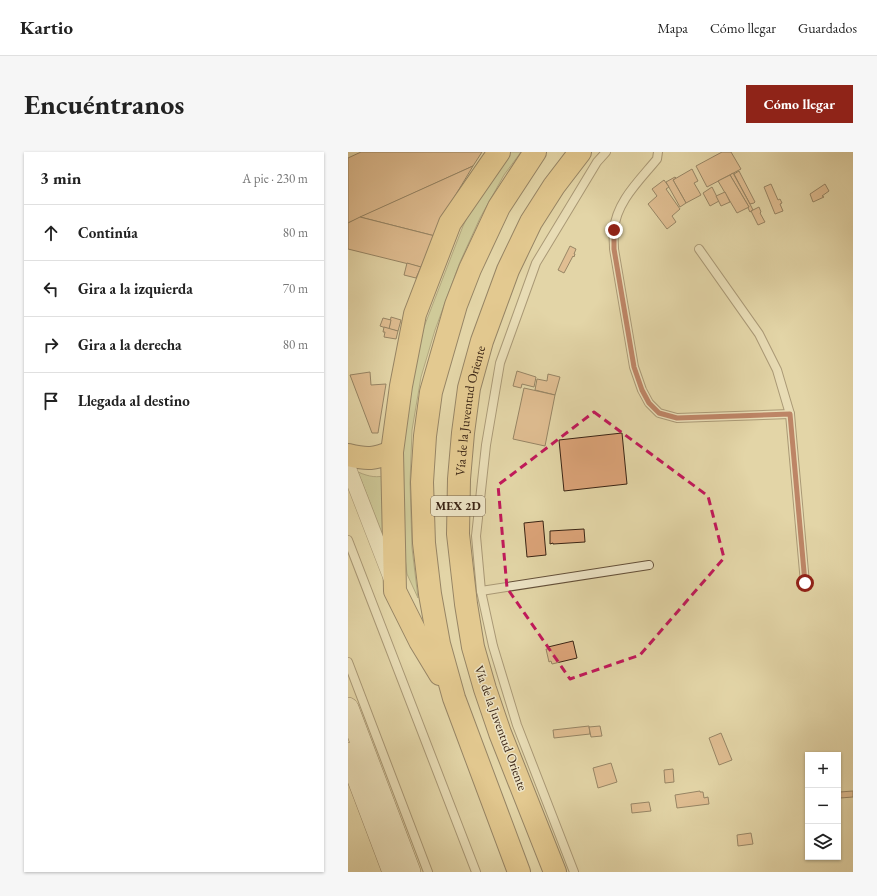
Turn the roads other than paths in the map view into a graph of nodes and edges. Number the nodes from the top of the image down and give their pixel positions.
1 (499, 152) edge
2 (536, 152) edge
3 (580, 152) edge
4 (606, 152) edge
5 (658, 152) edge
6 (699, 249) dead end
7 (790, 414) junction
8 (392, 452) junction
9 (348, 455) edge
10 (348, 467) edge
11 (348, 540) edge
12 (649, 565) dead end
13 (805, 583) dead end
14 (396, 591) junction
15 (481, 591) junction
16 (348, 662) edge
17 (454, 698) junction
18 (348, 708) edge
19 (348, 753) edge
20 (393, 872) edge
21 (410, 872) edge
22 (428, 872) edge
23 (476, 872) edge
24 (519, 872) edge
25 (555, 872) edge
26 (574, 872) edge

1 - 8 highway
2 - 17 highway, MEX 2D
3 - 25 highway, Vía de la Juventud Oriente / MEX 2D
4 - 15 lane
5 - 7 lane
6 - 7 lane
7 - 13 lane
8 - 9 highway
8 - 14 highway
10 - 14 street
11 - 23 lane
12 - 15 lane
14 - 17 highway
15 - 26 lane
16 - 22 lane
17 - 24 highway, MEX 2D
18 - 21 main road
19 - 20 main road

